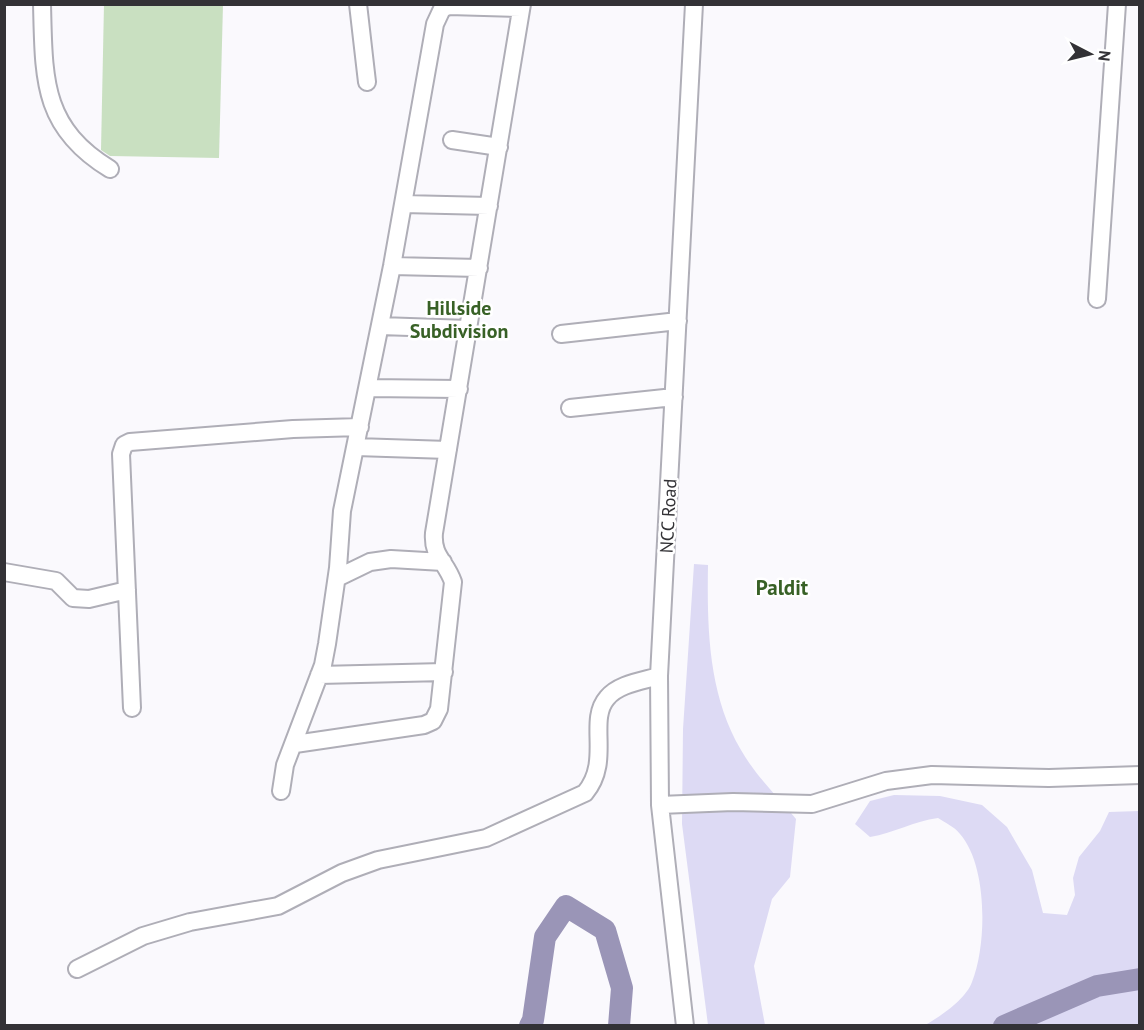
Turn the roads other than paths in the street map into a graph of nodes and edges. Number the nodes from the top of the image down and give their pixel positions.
1 (42, 4) edge
2 (358, 4) edge
3 (694, 4) edge
4 (1117, 4) edge
5 (521, 7) edge
6 (367, 82) dead end
7 (452, 141) dead end
8 (499, 147) junction
9 (110, 169) dead end
10 (403, 204) junction
11 (489, 206) junction
12 (392, 266) junction
13 (479, 268) junction
14 (1097, 299) dead end
15 (678, 321) junction
16 (380, 326) junction
17 (469, 329) junction
18 (561, 334) dead end
19 (368, 388) junction
20 (459, 389) junction
21 (674, 397) junction
22 (570, 408) dead end
23 (360, 427) junction
24 (356, 447) junction
25 (448, 450) junction
26 (443, 562) junction
27 (4, 572) edge
28 (337, 578) junction
29 (127, 590) junction
30 (444, 672) junction
31 (319, 675) junction
32 (659, 676) junction
33 (132, 708) dead end
34 (295, 744) junction
35 (1140, 775) edge
36 (281, 791) dead end
37 (660, 805) junction
38 (77, 969) dead end
39 (685, 1026) edge

1 - 9 street
2 - 6 street
3 - 15 street, NCC Road
4 - 14 street
5 - 8 street
5 - 10 street
7 - 8 street
8 - 11 street
10 - 11 street
10 - 12 street
11 - 13 street
12 - 13 street
12 - 16 street
13 - 17 street
15 - 18 street
15 - 21 street, NCC Road
16 - 17 street
16 - 19 street
17 - 20 street
19 - 20 street
19 - 23 street
20 - 25 street
21 - 22 street
21 - 32 street, NCC Road
23 - 24 street
23 - 29 street
24 - 25 street
24 - 28 street
25 - 26 street
26 - 28 street
26 - 30 street
27 - 29 street
28 - 31 street
29 - 33 street
30 - 31 street
30 - 34 street
31 - 34 street
32 - 37 street, NCC Road
32 - 38 street
34 - 36 street
35 - 37 street
37 - 39 street, NCC Road

